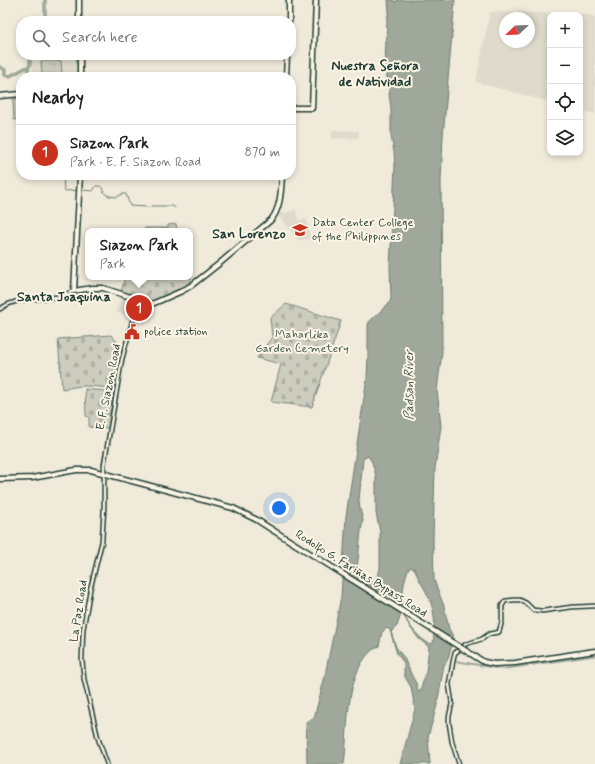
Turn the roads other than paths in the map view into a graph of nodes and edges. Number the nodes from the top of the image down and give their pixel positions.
1 (79, 0) edge
2 (289, 0) edge
3 (316, 0) edge
4 (79, 16) edge
5 (289, 16) edge
6 (80, 60) edge
7 (287, 60) edge
8 (80, 72) edge
9 (286, 72) edge
10 (16, 94) edge
11 (0, 96) edge
12 (296, 108) edge
13 (80, 180) edge
14 (281, 180) edge
15 (74, 291) junction
16 (152, 304) junction
17 (0, 309) edge
18 (105, 459) joint
19 (103, 473) junction
20 (0, 479) edge
21 (595, 606) edge
22 (595, 651) edge
23 (107, 764) edge
24 (459, 764) edge

1 - 4 main road
2 - 5 main road
3 - 12 main road
6 - 8 main road
7 - 9 main road
10 - 11 main road
13 - 15 main road
14 - 16 main road
15 - 16 main road
15 - 17 street
16 - 18 street, E. F. Siazon Road
18 - 19 street, La Paz Road
19 - 20 main road, Rodolfo G. Fariñas Bypass Road
19 - 22 main road, Rodolfo G. Fariñas Bypass Road, bridge
19 - 23 street, La Paz Road
21 - 24 street

